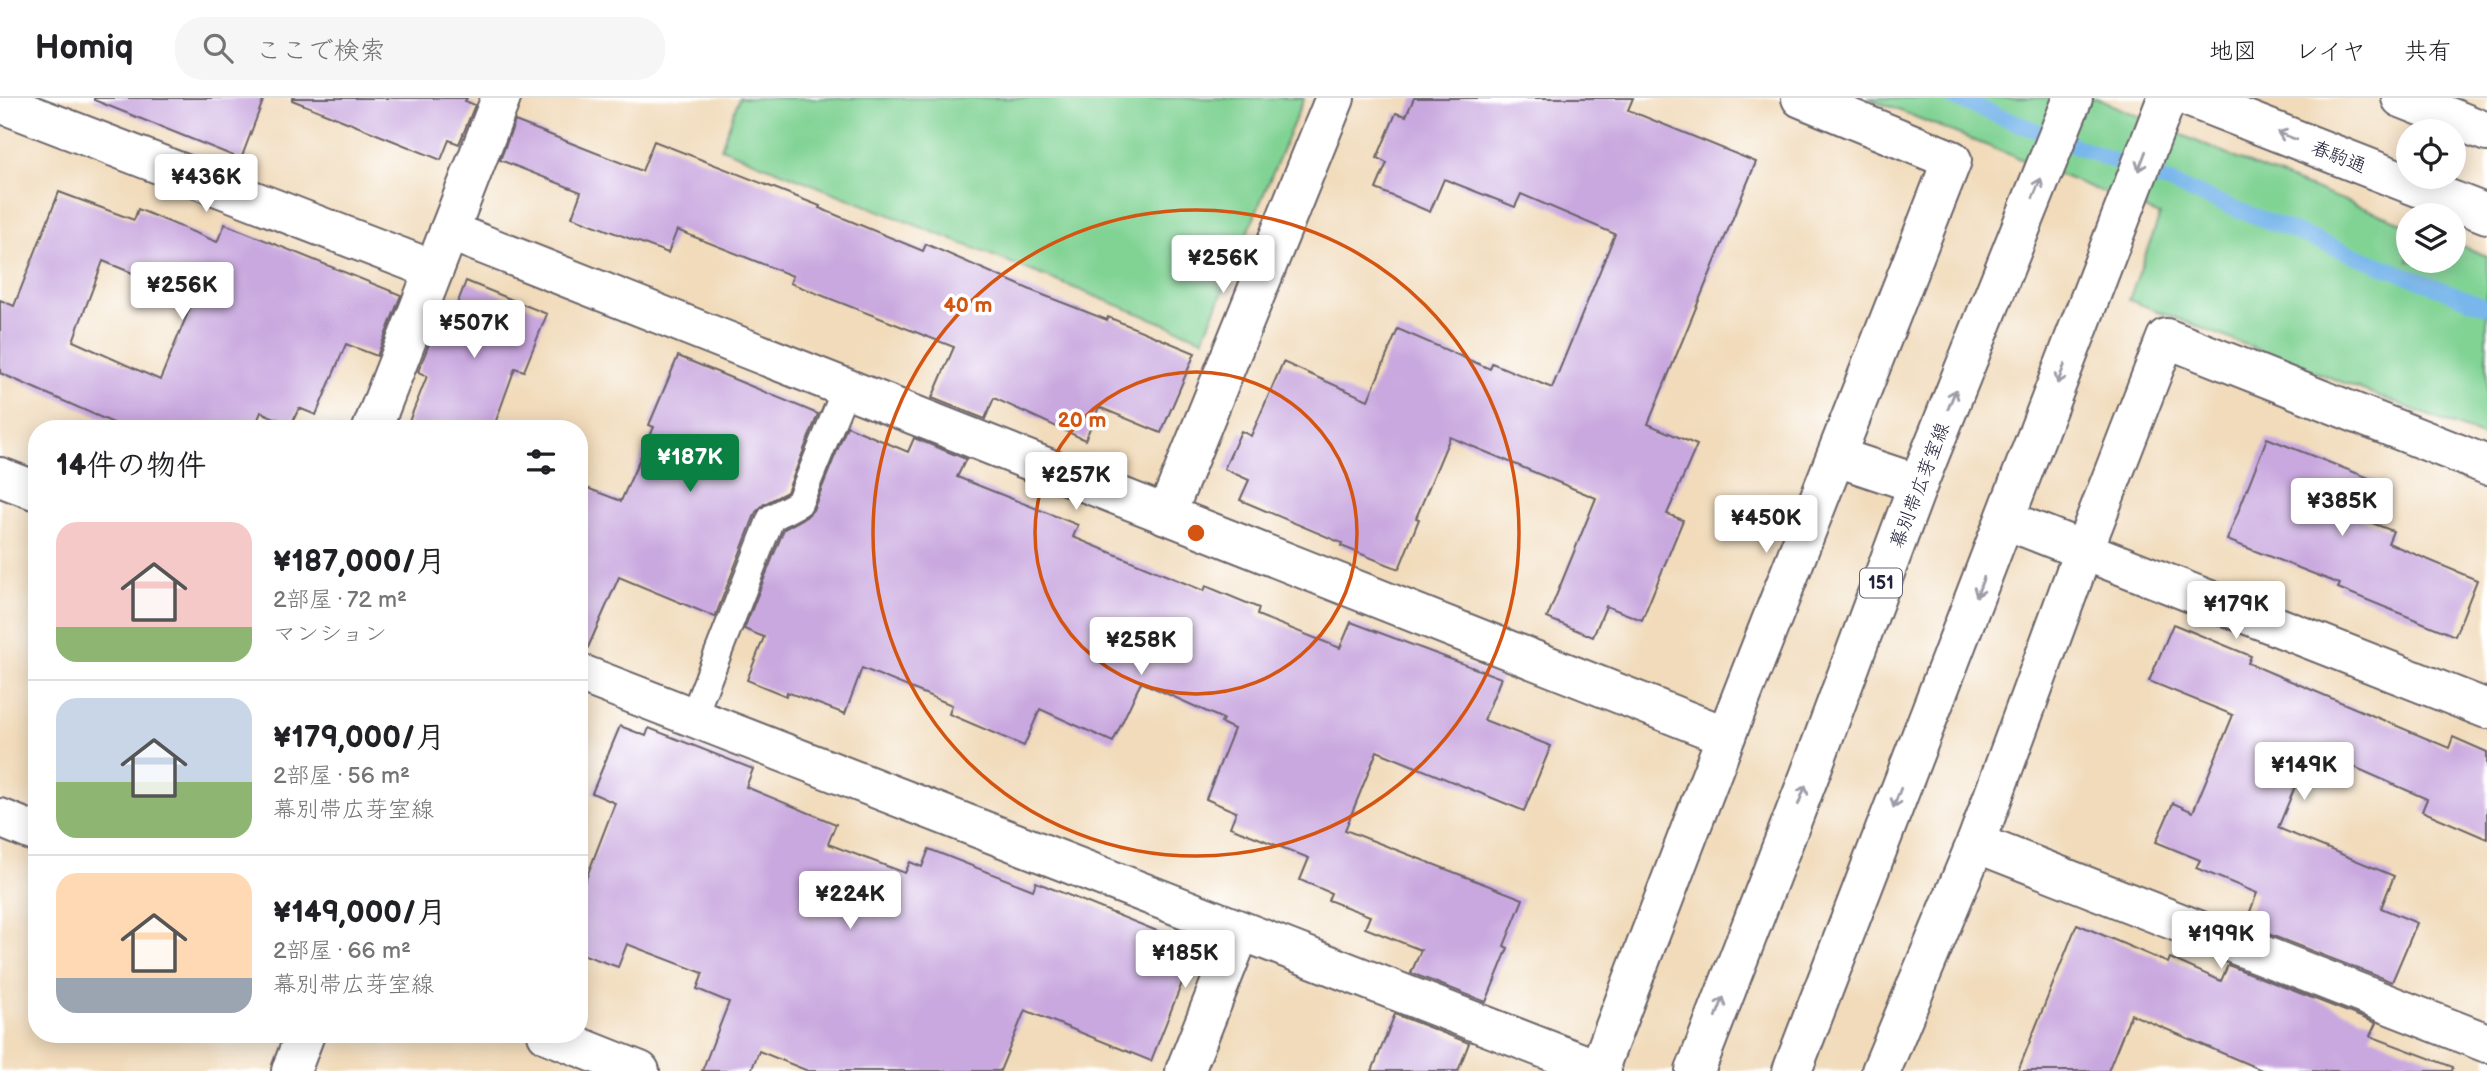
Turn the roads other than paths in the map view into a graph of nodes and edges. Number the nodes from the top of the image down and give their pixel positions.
1 (501, 98) edge
2 (1335, 98) edge
3 (1801, 98) edge
4 (2073, 98) edge
5 (2167, 98) edge
6 (2190, 98) edge
7 (2401, 98) edge
8 (0, 103) edge
9 (2487, 132) edge
10 (2487, 214) edge
11 (449, 232) junction
12 (434, 270) junction
13 (846, 388) junction
14 (376, 420) edge
15 (1837, 457) junction
16 (2487, 465) edge
17 (0, 477) edge
18 (1918, 484) junction
19 (28, 488) edge
20 (1166, 515) junction
21 (2006, 520) junction
22 (2084, 550) junction
23 (588, 676) edge
24 (2487, 709) edge
25 (693, 717) junction
26 (1726, 736) junction
27 (0, 818) edge
28 (28, 829) edge
29 (1976, 843) junction
30 (1241, 931) junction
31 (302, 1043) edge
32 (570, 1043) edge
33 (2487, 1043) edge
34 (291, 1071) edge
35 (640, 1071) edge
36 (1185, 1071) edge
37 (1600, 1071) edge
38 (1695, 1071) edge
39 (1792, 1071) edge
40 (1881, 1071) edge

1 - 11 street
2 - 20 street
3 - 15 street
18 -> 4 street, 幕別帯広芽室線 / 151
5 -> 21 street
10 -> 6 street, 春駒通
7 - 9 street
8 - 12 street
11 - 12 street
11 - 13 street
12 - 14 street
13 - 20 street
13 - 25 lane
15 - 18 street
15 - 26 street
16 - 22 street
17 - 19 street
38 -> 18 street, 幕別帯広芽室線 / 151
20 - 26 street
21 - 22 street
21 -> 39 street
22 - 24 street
22 - 29 street
23 - 25 street
25 - 30 street
26 - 37 street
27 - 28 street
29 - 33 street
29 - 40 street
30 - 36 street
30 - 37 street
31 - 34 street
32 - 35 street

